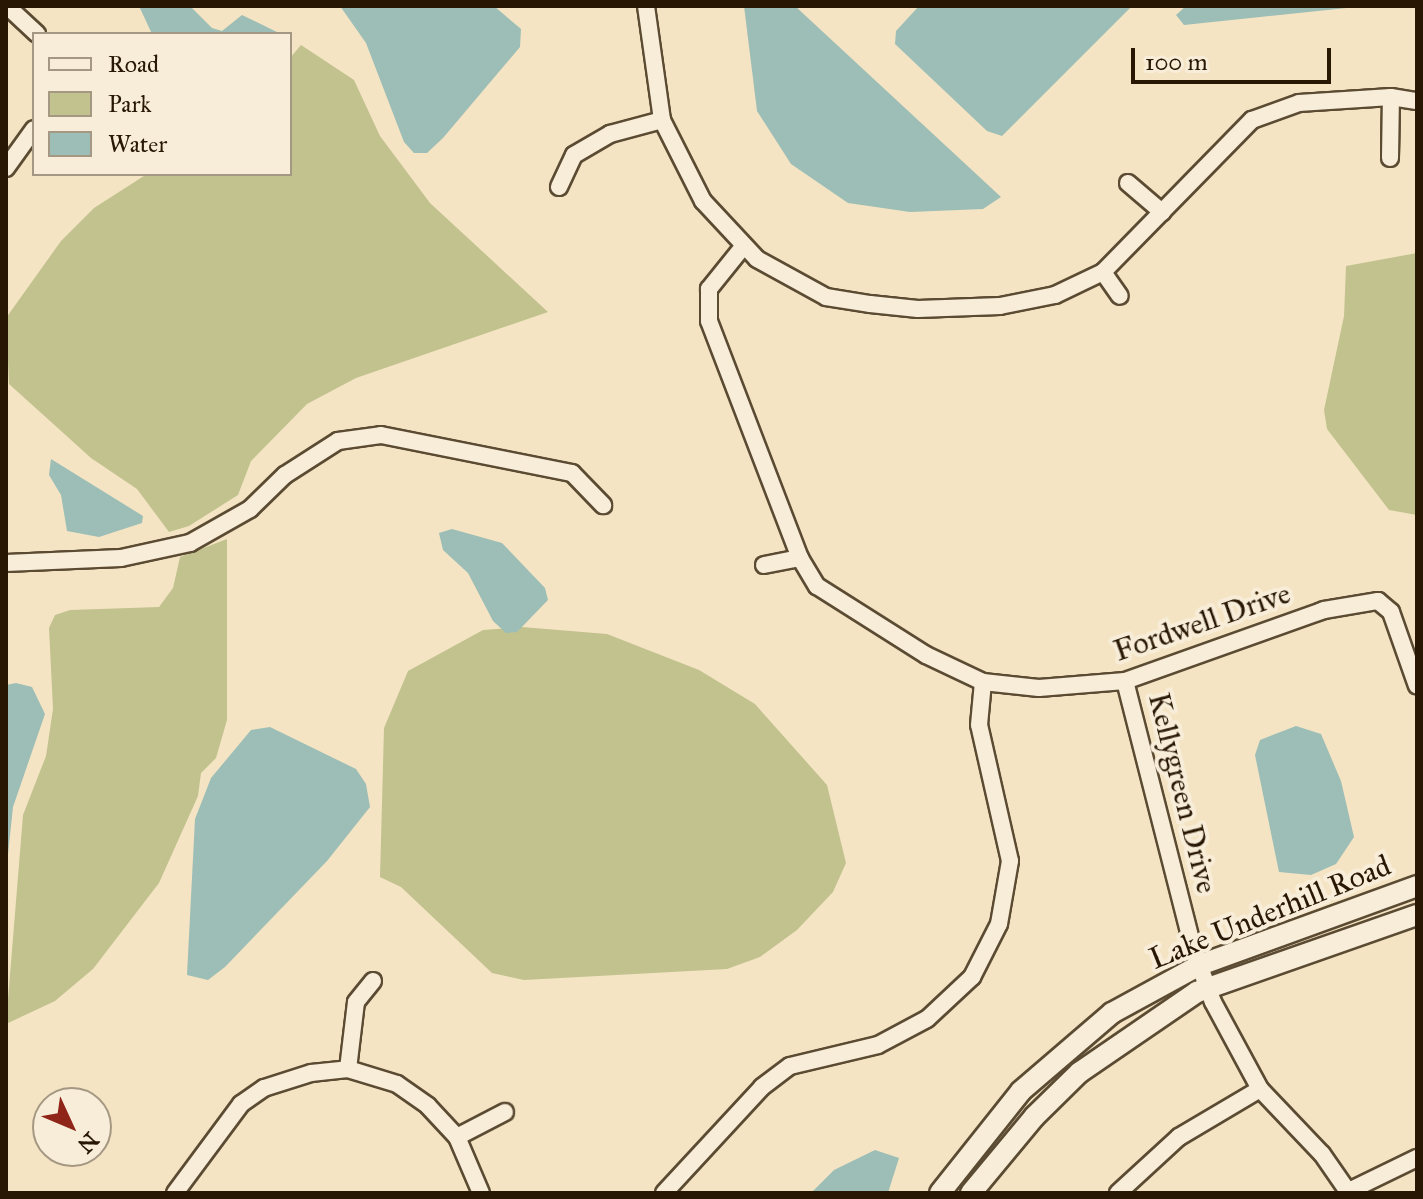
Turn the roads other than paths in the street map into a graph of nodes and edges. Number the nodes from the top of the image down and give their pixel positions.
1 (7, 6) edge
2 (646, 6) edge
3 (35, 32) edge
4 (1391, 97) junction
5 (1417, 101) edge
6 (662, 120) junction
7 (32, 132) edge
8 (1390, 158) dead end
9 (6, 168) edge
10 (1128, 183) dead end
11 (559, 187) dead end
12 (1162, 212) junction
13 (742, 248) junction
14 (1103, 272) junction
15 (1120, 296) dead end
16 (603, 505) dead end
17 (800, 558) junction
18 (6, 563) edge
19 (764, 565) dead end
20 (1125, 681) junction
21 (983, 682) junction
22 (1417, 686) edge
23 (1417, 886) edge
24 (1417, 915) edge
25 (1200, 965) junction
26 (373, 981) dead end
27 (1208, 988) junction
28 (348, 1069) junction
29 (1260, 1089) junction
30 (505, 1112) dead end
31 (457, 1137) junction
32 (1417, 1158) edge
33 (1349, 1192) edge
34 (175, 1193) edge
35 (481, 1193) edge
36 (664, 1193) edge
37 (940, 1193) edge
38 (971, 1193) edge
39 (1118, 1193) edge

1 - 3 street
2 - 6 street
4 - 5 street
4 - 8 street
4 - 12 street
6 - 11 street
6 - 13 street
7 - 9 street
10 - 12 street
12 - 14 street
13 - 14 street
13 - 17 street, Fordwell Drive
14 - 15 street
16 - 18 street
17 - 19 street
17 - 21 street, Fordwell Drive
20 - 21 street, Fordwell Drive
20 - 22 street, Fordwell Drive
20 - 25 street, Kellygreen Drive
21 - 36 street
23 - 25 street, Lake Underhill Road
24 - 27 street, Lake Underhill Road
25 - 27 street, Kellygreen Drive
25 - 37 street, Lake Underhill Road
26 - 28 street
27 - 29 street, Kellygreen Drive
27 - 38 street, Lake Underhill Road
28 - 31 street
28 - 34 street
29 - 33 street, Kellygreen Drive
29 - 39 street
30 - 31 street
31 - 35 street
32 - 33 street

